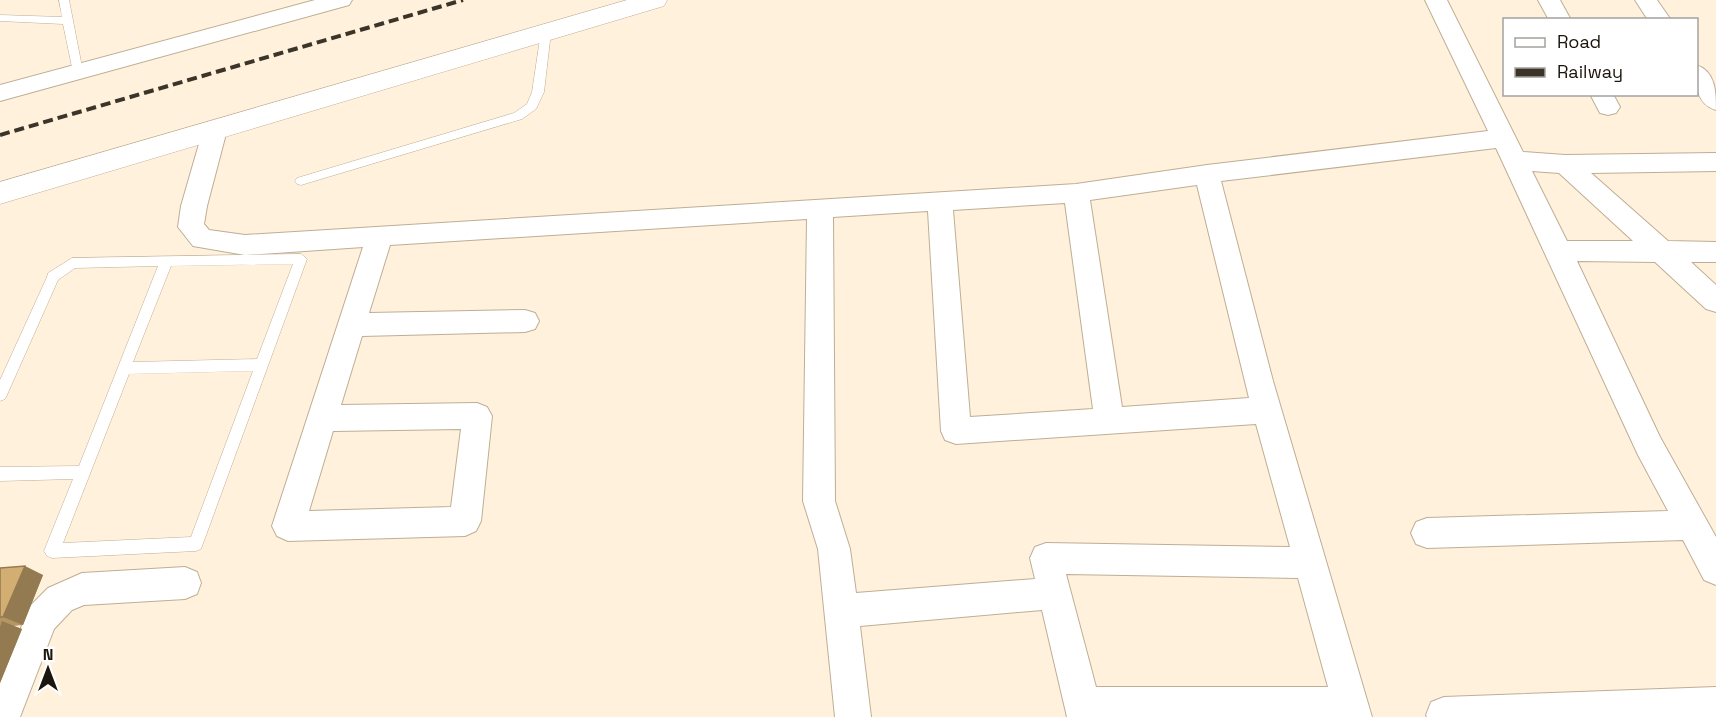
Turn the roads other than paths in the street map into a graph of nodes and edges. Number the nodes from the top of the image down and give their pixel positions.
1 (64, 0) edge
2 (341, 0) edge
3 (655, 0) edge
4 (1436, 0) edge
5 (1549, 0) edge
6 (1646, 0) edge
7 (0, 18) edge
8 (1559, 18) edge
9 (1659, 18) edge
10 (68, 21) junction
11 (546, 32) junction
12 (78, 72) junction
13 (1698, 76) edge
14 (0, 93) edge
15 (1716, 102) edge
16 (215, 130) junction
17 (1510, 149) junction
18 (1716, 162) edge
19 (1565, 164) junction
20 (1207, 174) junction
21 (301, 181) dead end
22 (0, 193) edge
23 (1076, 193) junction
24 (940, 202) junction
25 (820, 208) junction
26 (380, 235) junction
27 (196, 249) junction
28 (1559, 252) junction
29 (1662, 252) junction
30 (1716, 252) edge
31 (167, 260) junction
32 (1716, 301) edge
33 (525, 321) dead end
34 (351, 325) junction
35 (261, 365) junction
36 (126, 368) junction
37 (0, 395) edge
38 (1267, 410) junction
39 (322, 418) junction
40 (1109, 420) junction
41 (84, 472) junction
42 (0, 474) edge
43 (1692, 525) junction
44 (1427, 533) dead end
45 (1311, 562) junction
46 (1716, 569) edge
47 (185, 583) dead end
48 (1055, 593) junction
49 (841, 611) junction
50 (1716, 705) edge
51 (1084, 711) edge
52 (1353, 711) edge
53 (1444, 715) dead end
54 (2, 717) edge
55 (853, 717) edge

1 - 10 lane
2 - 12 street
3 - 11 main road
4 - 17 street
5 - 8 street
6 - 9 street
7 - 10 lane
10 - 12 lane
11 - 16 main road
11 - 21 lane
12 - 14 street
13 - 15 street
16 - 22 main road
16 - 27 street
17 - 19 street
17 - 20 street
17 - 28 street
18 - 19 street
19 - 29 street
20 - 23 street
20 - 38 street
23 - 24 street
23 - 40 street
24 - 25 street
24 - 40 street
25 - 26 street
25 - 49 street
26 - 27 street
26 - 34 street
27 - 31 lane
27 - 35 lane
28 - 29 street
28 - 43 street
29 - 30 street
29 - 32 street
31 - 36 lane
31 - 37 lane
33 - 34 street
34 - 39 street
35 - 36 lane
35 - 41 lane
36 - 41 lane
38 - 40 street
38 - 45 street
39 - 39 street
41 - 42 lane
43 - 44 street
43 - 46 street
45 - 48 street
45 - 52 street
47 - 54 street
48 - 49 street
48 - 51 street
49 - 55 street
50 - 53 street
51 - 52 street

